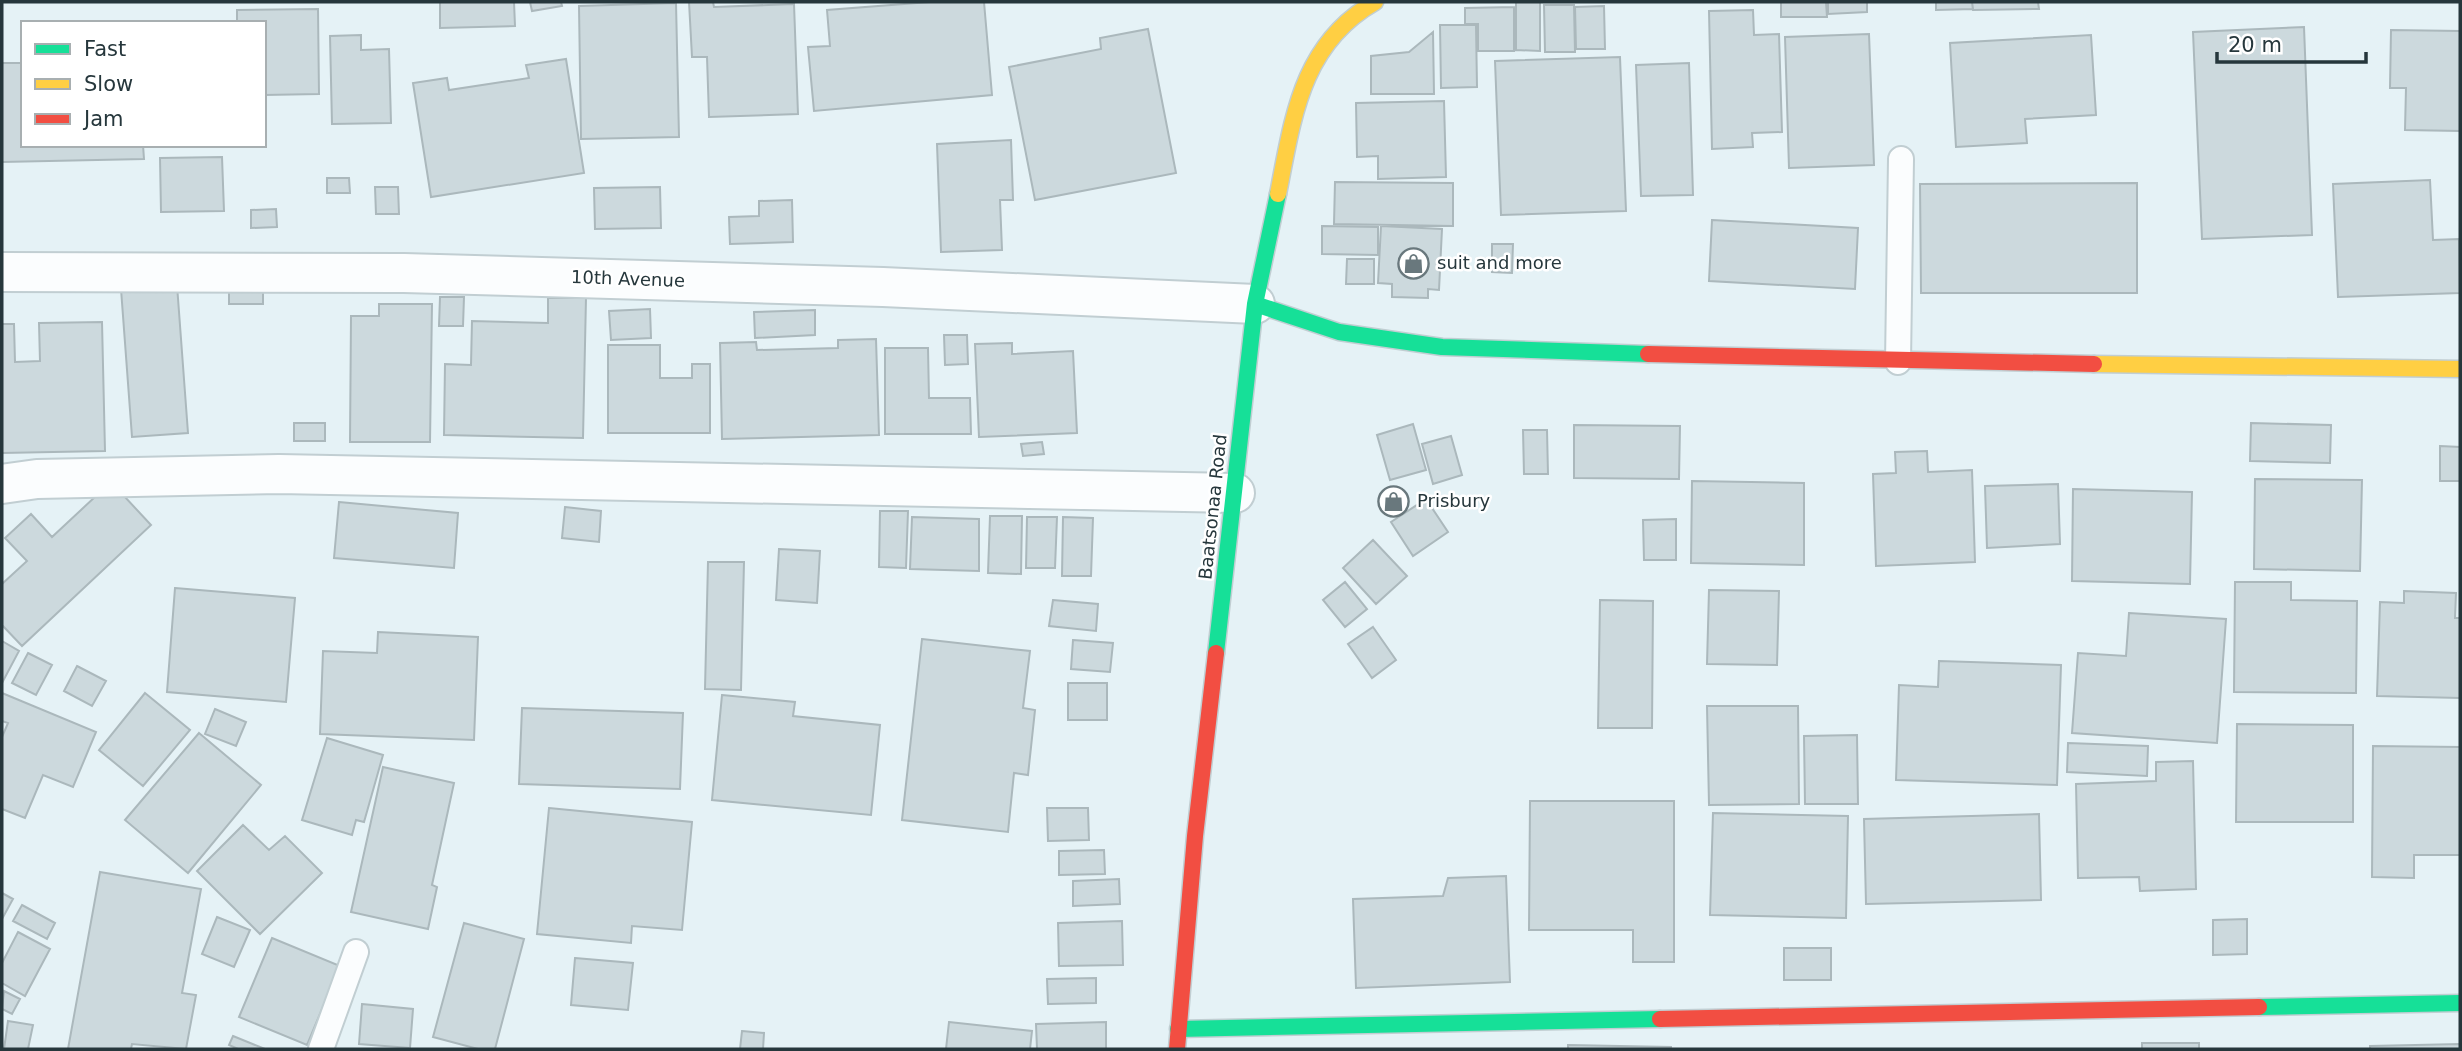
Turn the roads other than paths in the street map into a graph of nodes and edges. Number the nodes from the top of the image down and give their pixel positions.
1 (1354, 6) edge
2 (1901, 159) dead end
3 (2, 272) edge
4 (1255, 304) junction
5 (1898, 362) junction
6 (2460, 369) edge
7 (2, 484) edge
8 (1235, 493) junction
9 (356, 953) dead end
10 (2460, 1003) edge
11 (1178, 1029) junction
12 (321, 1049) edge
13 (1177, 1049) edge

1 - 4 street, Baatsonaa Road
2 - 5 lane
3 - 4 street, 10th Avenue
4 - 5 street
4 - 8 street, Baatsonaa Road
5 - 6 street
7 - 8 street
8 - 11 street, Baatsonaa Road
9 - 12 lane
10 - 11 street
11 - 13 street, Baatsonaa Road

